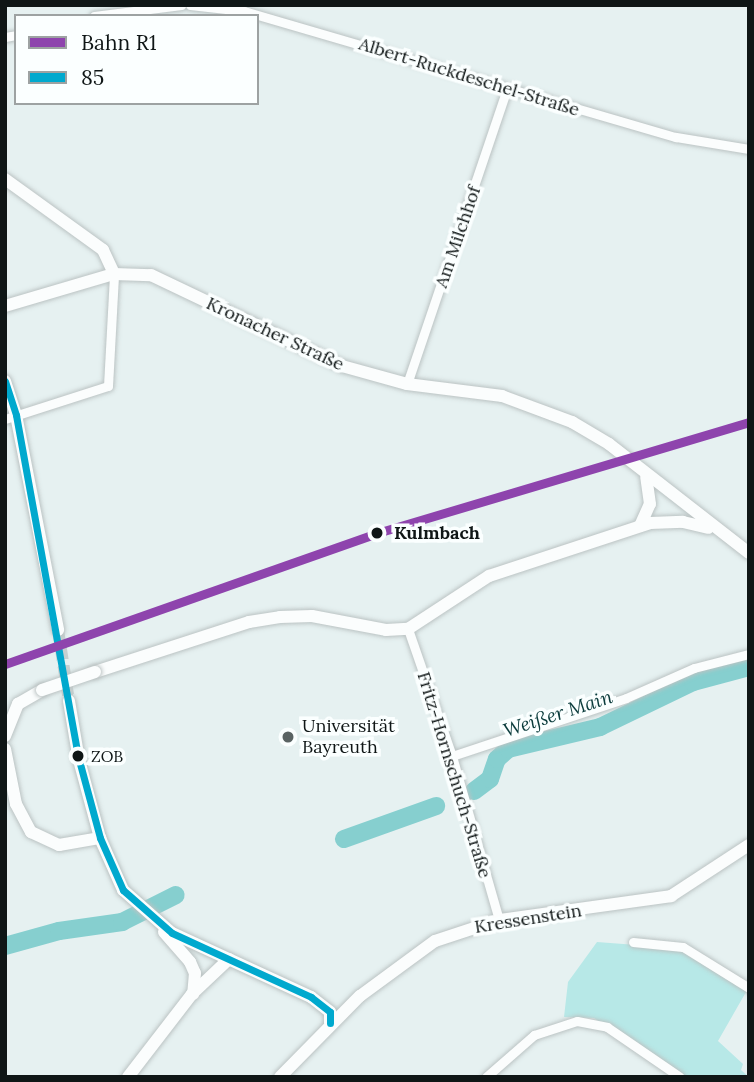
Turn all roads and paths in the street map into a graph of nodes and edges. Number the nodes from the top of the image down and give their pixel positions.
1 (181, 5) edge
2 (190, 5) edge
3 (110, 14) edge
4 (257, 14) edge
5 (259, 15) edge
6 (507, 89) junction
7 (749, 149) edge
8 (5, 179) edge
9 (114, 274) junction
10 (5, 306) edge
11 (5, 381) edge
12 (407, 384) junction
13 (11, 417) edge
14 (646, 477) junction
15 (639, 526) junction
16 (715, 530) junction
17 (749, 553) edge
18 (408, 629) junction
19 (58, 631) tunnel mouth
20 (749, 654) edge
21 (69, 701) tunnel mouth
22 (5, 736) edge
23 (5, 749) edge
24 (452, 756) junction
25 (100, 838) junction
26 (749, 845) edge
27 (153, 920) junction
28 (499, 920) junction
29 (633, 942) dead end
30 (229, 960) junction
31 (749, 988) edge
32 (192, 994) junction
33 (330, 1023) junction
34 (128, 1077) edge
35 (280, 1077) edge
36 (486, 1077) edge
37 (680, 1077) edge

1 - 3 street
2 - 4 street, Albert-Ruckdeschel-Straße
5 - 6 street, Albert-Ruckdeschel-Straße
6 - 7 street, Albert-Ruckdeschel-Straße
6 - 12 street, Am Milchhof
8 - 9 street
9 - 10 street, Kronacher Straße
9 - 12 street, Kronacher Straße
9 - 13 street
11 - 13 street
12 - 14 street, Kronacher Straße
13 - 19 street
14 - 15 street
14 - 16 street, Kronacher Straße
15 - 16 street
15 - 18 street
16 - 17 street, Kronacher Straße
18 - 22 street, bridge
18 - 24 street, Fritz-Hornschuch-Straße
20 - 24 street
21 - 25 street
23 - 25 street
24 - 28 street, Fritz-Hornschuch-Straße
25 - 27 street
26 - 28 street, Kressenstein
27 - 30 street
27 - 32 street
28 - 33 street, Kressenstein
29 - 31 street
30 - 32 street
30 - 33 street
32 - 34 street
33 - 35 street, Kressenstein
36 - 37 street

